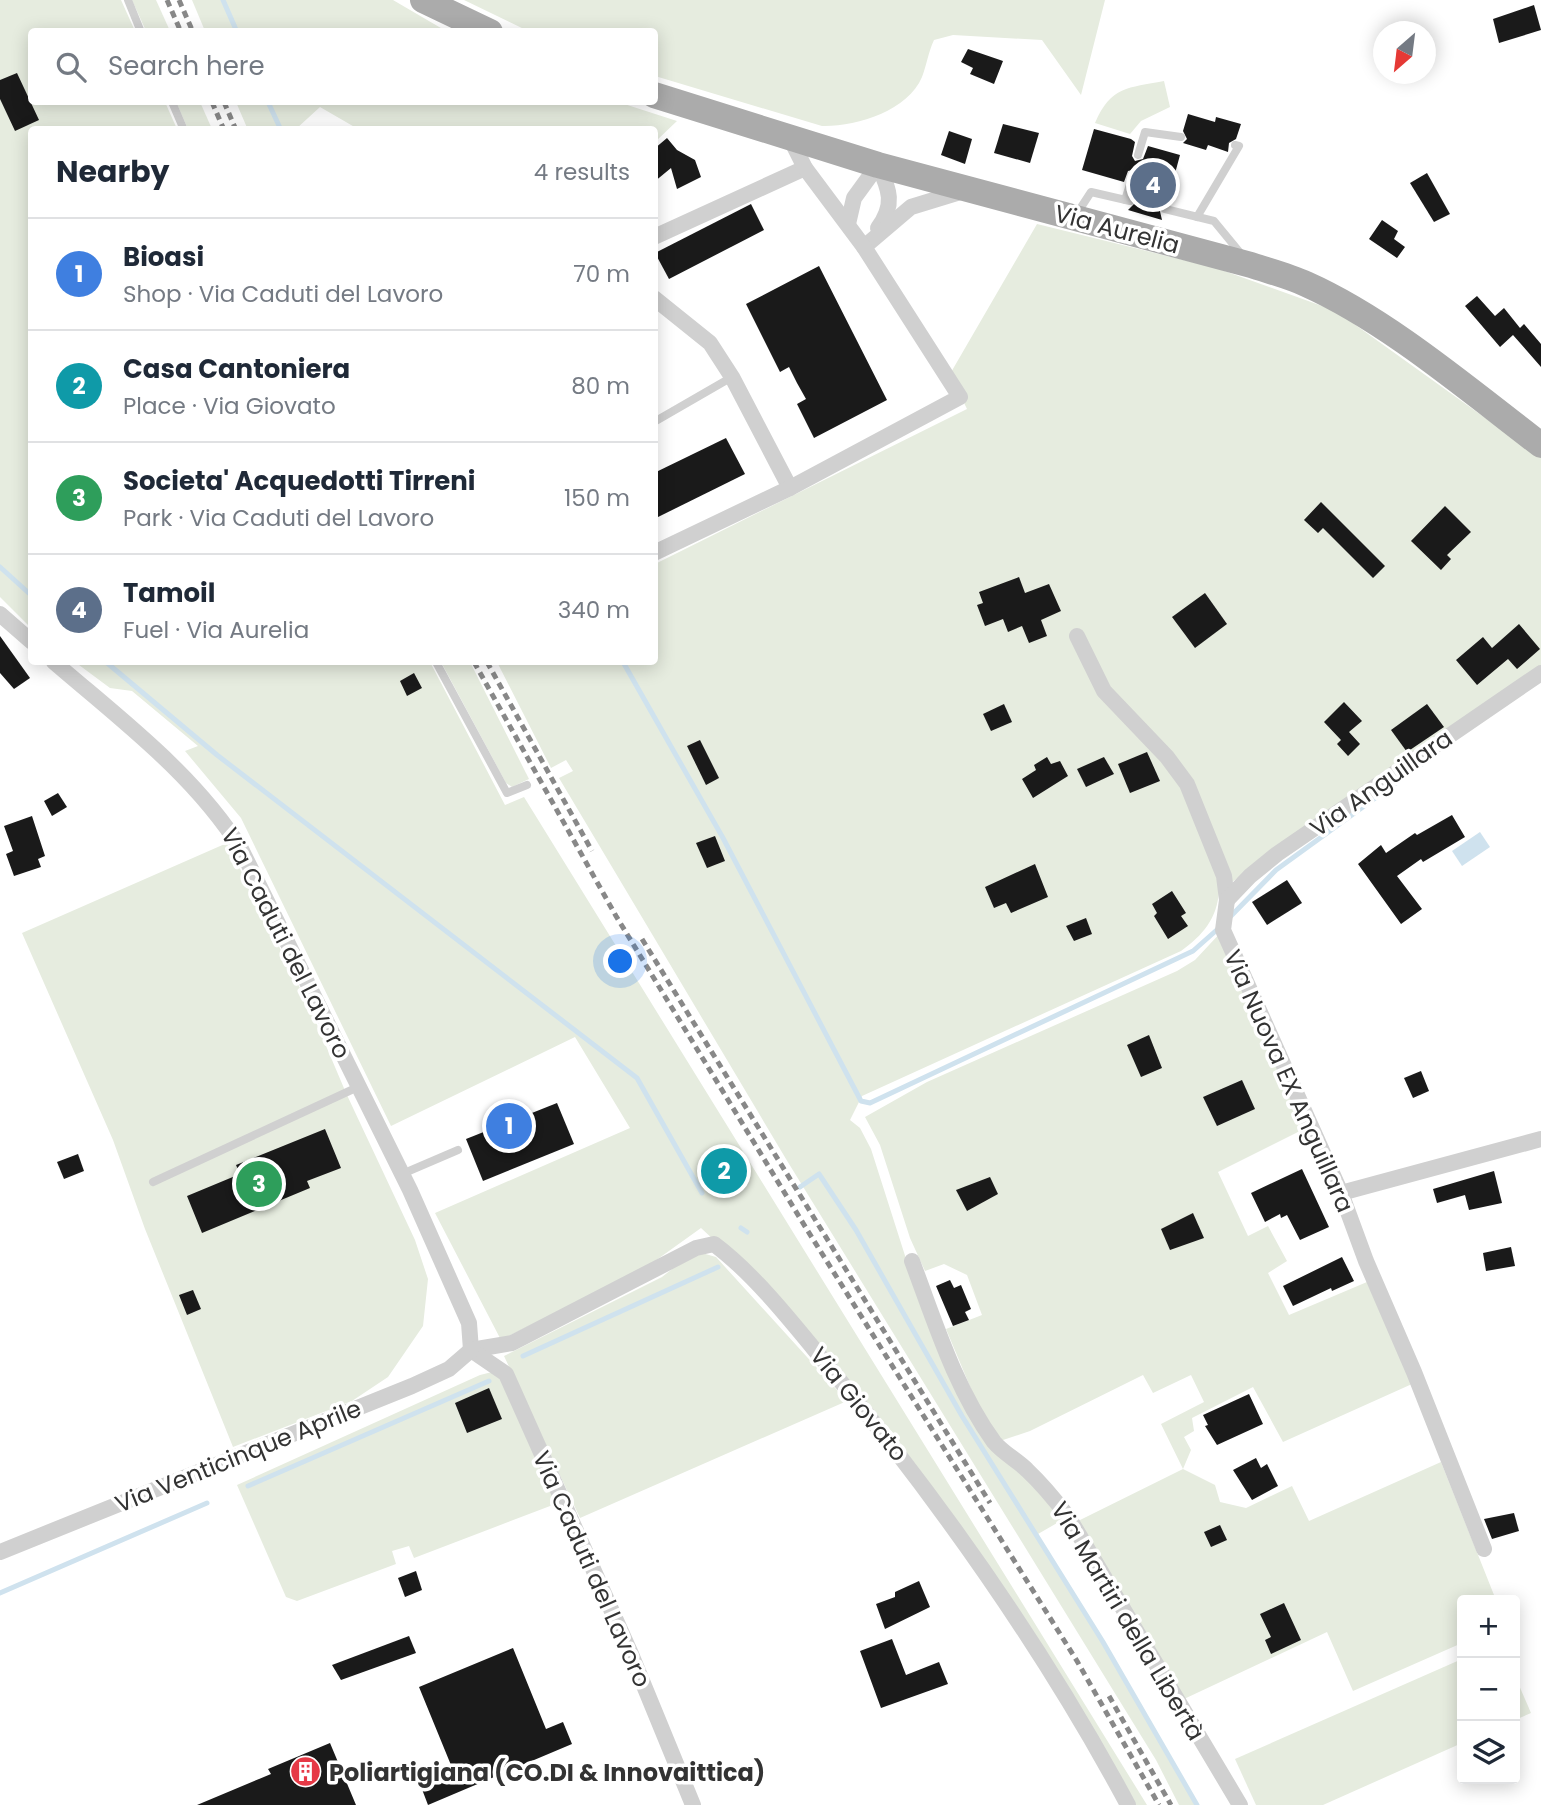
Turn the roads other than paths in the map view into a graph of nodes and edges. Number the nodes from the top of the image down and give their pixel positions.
1 (128, 0) edge
2 (423, 0) edge
3 (139, 28) edge
4 (482, 28) edge
5 (658, 96) edge
6 (173, 105) edge
7 (182, 126) edge
8 (1181, 137) dead end
9 (790, 138) junction
10 (1234, 145) dead end
11 (1138, 155) dead end
12 (878, 165) junction
13 (805, 168) junction
14 (1133, 175) dead end
15 (971, 190) junction
16 (1165, 209) dead end
17 (1197, 217) junction
18 (1075, 218) junction
19 (848, 224) junction
20 (658, 235) edge
21 (864, 247) junction
22 (1251, 265) junction
23 (658, 301) edge
24 (732, 377) junction
25 (658, 420) edge
26 (1541, 445) edge
27 (790, 488) junction
28 (658, 551) edge
29 (0, 614) edge
30 (1077, 636) dead end
31 (28, 638) edge
32 (57, 665) edge
33 (438, 665) edge
34 (1541, 673) edge
35 (527, 785) dead end
36 (1227, 900) junction
37 (360, 1086) junction
38 (1541, 1139) edge
39 (458, 1150) dead end
40 (402, 1174) junction
41 (153, 1182) dead end
42 (1341, 1193) junction
43 (912, 1261) dead end
44 (471, 1350) junction
45 (1484, 1549) dead end
46 (0, 1552) edge
47 (692, 1805) edge
48 (1128, 1805) edge
49 (1240, 1805) edge

1 - 3 lane
2 - 4 main road
5 - 9 main road, Via Aurelia
6 - 7 lane
8 - 11 lane
9 - 12 main road, Via Aurelia
9 - 13 street
10 - 17 lane
12 - 15 main road, Via Aurelia
12 - 19 street
12 - 21 street
13 - 19 street
13 - 20 street
14 - 18 lane
15 - 18 main road, Via Aurelia
15 - 21 street
16 - 17 lane
17 - 22 lane
18 - 22 main road, Via Aurelia
19 - 21 street
21 - 27 street
22 - 26 main road, Via Aurelia
23 - 24 street
24 - 25 lane
24 - 27 street
27 - 28 street
29 - 31 street
30 - 36 street, Via Nuova EX Anguillara
32 - 37 street, Via Caduti del Lavoro
33 - 35 lane
34 - 36 street, Via Anguillara
36 - 42 street, Via Nuova EX Anguillara
37 - 40 street, Via Caduti del Lavoro
37 - 41 lane
38 - 42 street
39 - 40 lane
40 - 44 street, Via Caduti del Lavoro
42 - 45 street, Via Nuova EX Anguillara
43 - 49 street, Via Martiri della Libertà
44 - 46 street, Via Venticinque Aprile
44 - 47 street, Via Caduti del Lavoro
44 - 48 street, Via Giovato

